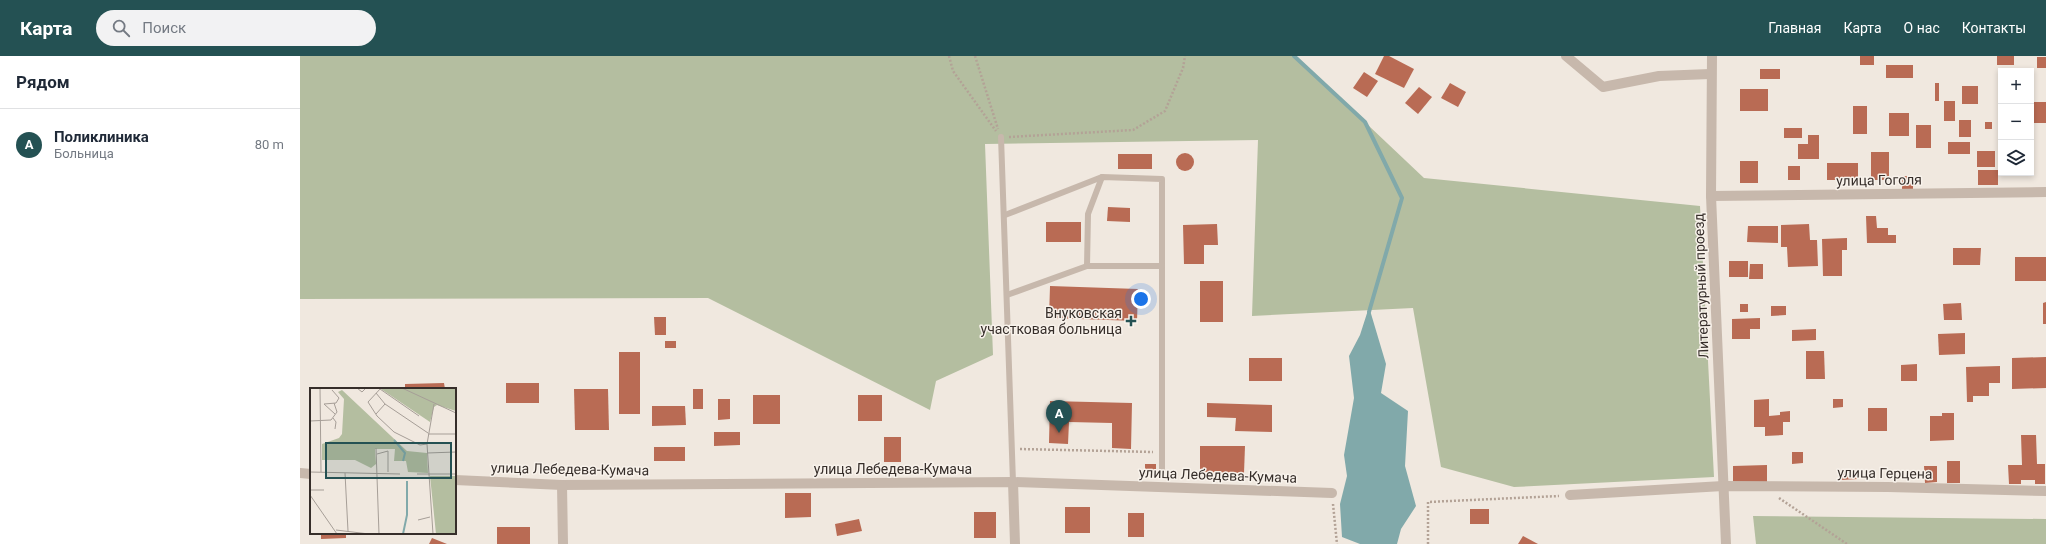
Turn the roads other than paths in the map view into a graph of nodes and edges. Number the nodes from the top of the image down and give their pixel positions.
1 (1566, 56) edge
2 (1712, 56) edge
3 (1710, 74) junction
4 (1001, 138) road end
5 (1102, 177) junction
6 (2046, 192) edge
7 (1712, 196) junction
8 (1005, 215) junction
9 (1087, 266) junction
10 (1162, 266) junction
11 (1007, 295) junction
12 (1162, 469) dead end
13 (300, 473) edge
14 (310, 474) edge
15 (456, 480) edge
16 (1013, 482) junction
17 (562, 485) junction
18 (1723, 486) junction
19 (2046, 491) edge
20 (1332, 493) road end
21 (1570, 495) road end
22 (563, 544) edge
23 (1015, 544) edge
24 (1726, 544) edge

1 - 3 street
2 - 3 street, Литературный проезд
3 - 7 street, Литературный проезд
4 - 8 lane
5 - 8 lane
5 - 9 lane
5 - 10 lane
6 - 7 street, улица Гоголя
7 - 18 street, Литературный проезд
8 - 11 lane
9 - 10 lane
9 - 11 lane
10 - 12 lane
11 - 16 lane
13 - 14 street
15 - 17 street, улица Лебедева-Кумача
16 - 17 street, улица Лебедева-Кумача
16 - 20 street, улица Лебедева-Кумача
16 - 23 street
17 - 22 street
18 - 19 street, улица Герцена
18 - 21 street, улица Герцена
18 - 24 street, Литературный проезд

